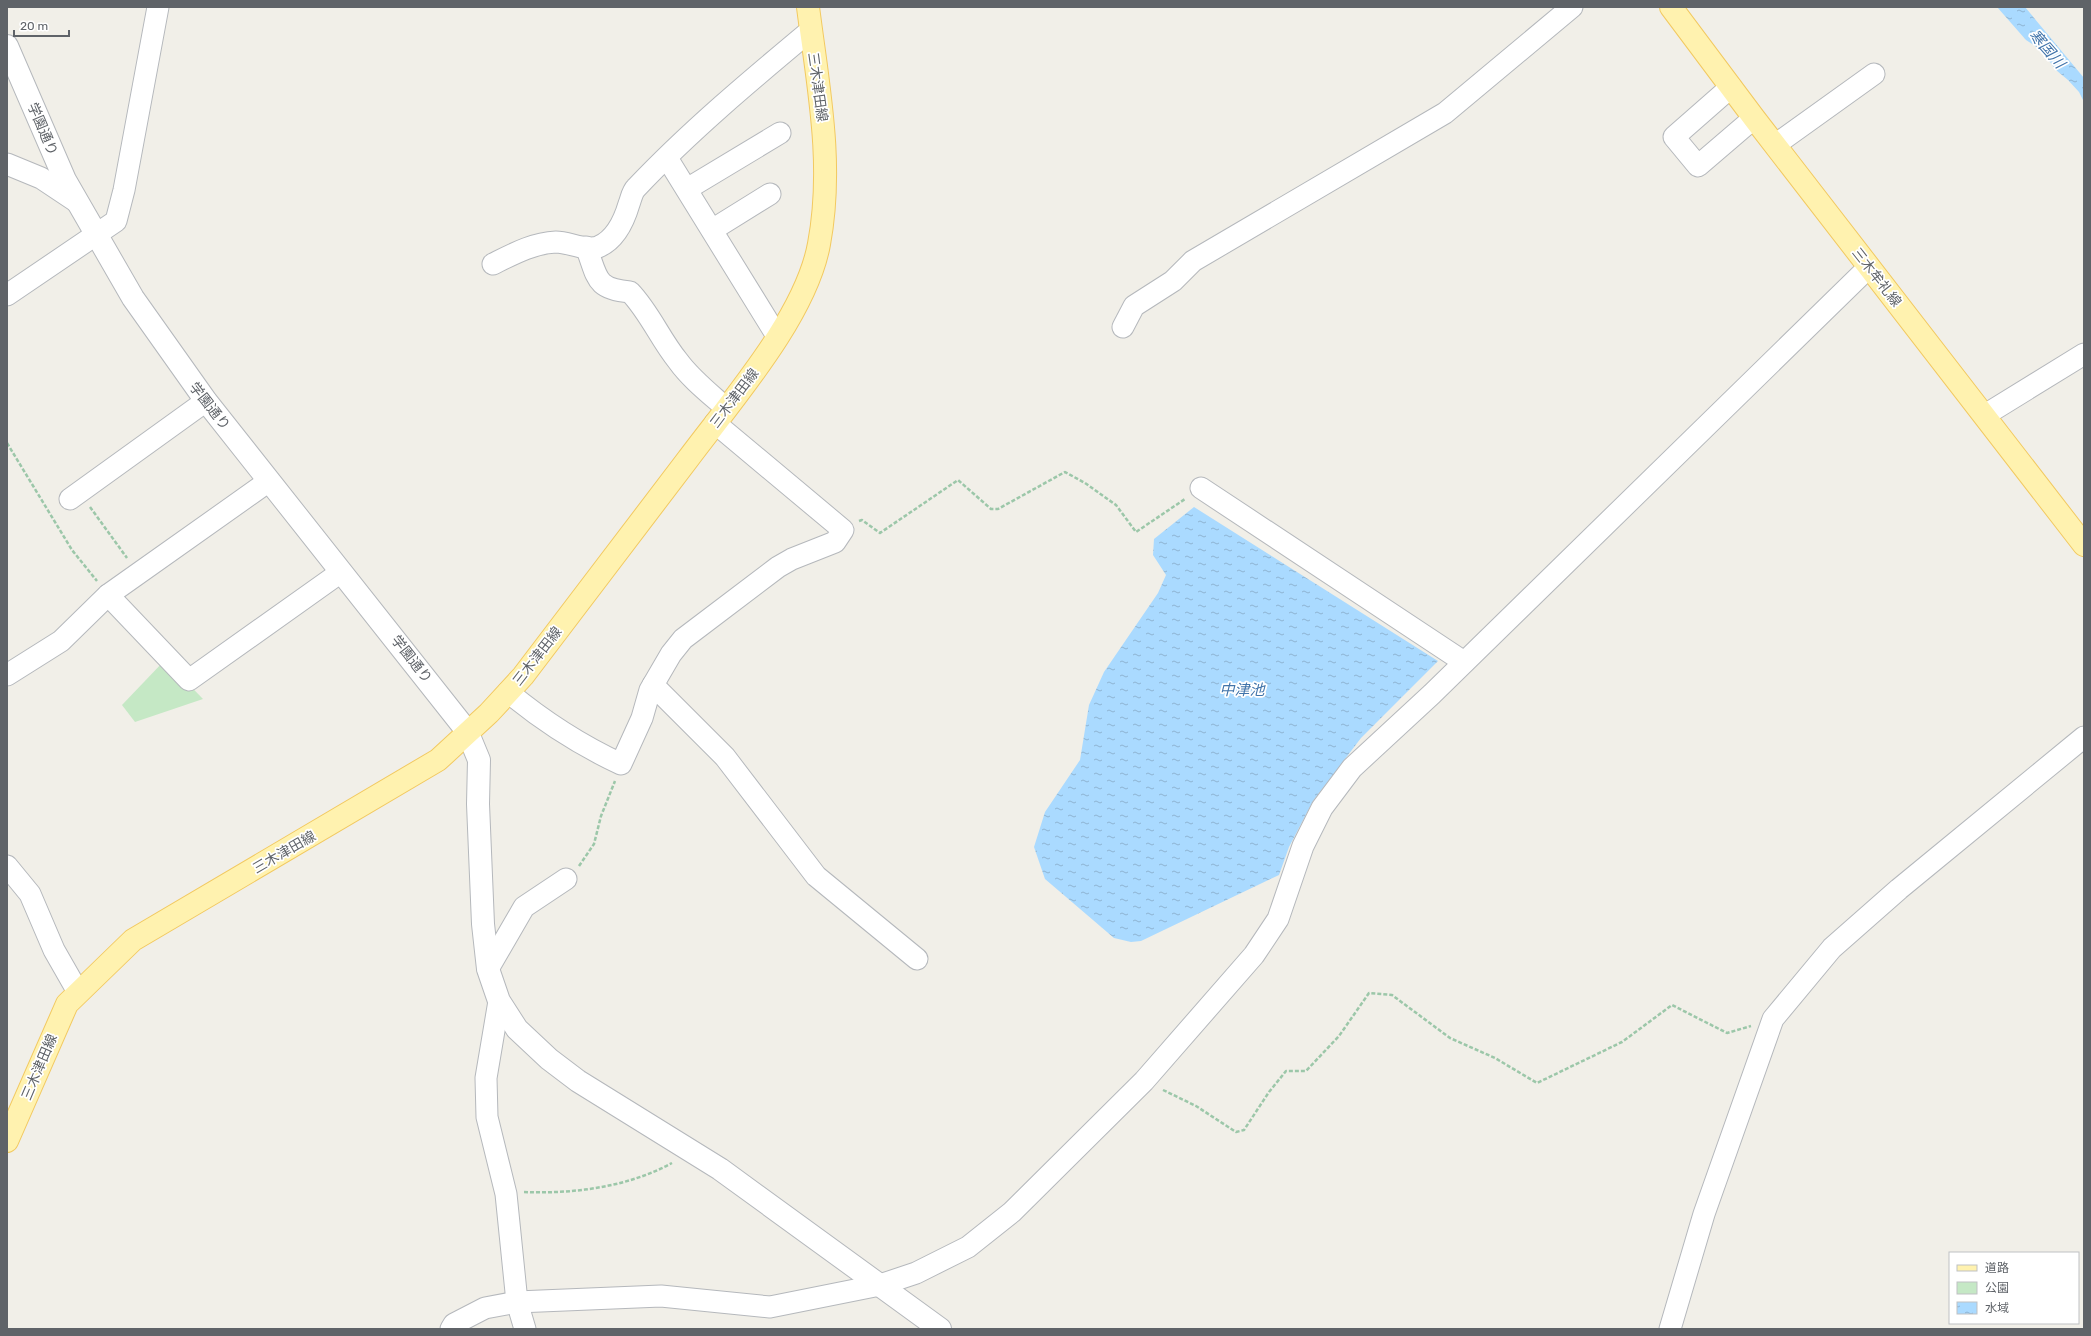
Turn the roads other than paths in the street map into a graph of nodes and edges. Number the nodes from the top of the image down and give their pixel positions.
1 (158, 7) edge
2 (808, 7) edge
3 (1572, 7) edge
4 (1671, 7) edge
5 (811, 30) junction
6 (7, 46) edge
7 (1874, 74) dead end
8 (1731, 87) junction
9 (1754, 118) junction
10 (780, 133) dead end
11 (1775, 145) junction
12 (667, 158) junction
13 (7, 164) edge
14 (687, 189) junction
15 (770, 194) dead end
16 (77, 202) junction
17 (712, 230) junction
18 (97, 234) junction
19 (586, 247) junction
20 (494, 264) dead end
21 (1869, 267) junction
22 (7, 295) edge
23 (1123, 327) dead end
24 (777, 336) junction
25 (2084, 354) edge
26 (206, 401) junction
27 (1985, 415) junction
28 (720, 416) junction
29 (269, 482) junction
30 (1201, 488) road end
31 (75, 496) road end
32 (2084, 545) edge
33 (341, 572) junction
34 (108, 595) junction
35 (1464, 662) junction
36 (7, 675) edge
37 (653, 685) junction
38 (508, 692) junction
39 (467, 731) junction
40 (2084, 737) edge
41 (7, 866) edge
42 (566, 879) road end
43 (917, 959) dead end
44 (488, 969) junction
45 (78, 992) junction
46 (499, 1001) junction
47 (7, 1141) edge
48 (880, 1285) junction
49 (517, 1302) junction
50 (451, 1329) edge
51 (525, 1329) edge
52 (940, 1329) edge
53 (1670, 1329) edge

1 - 18 street
2 - 5 main road, 三木津田線
3 - 23 street
4 - 8 main road, 三木牟礼線
5 - 12 street
5 - 24 main road, 三木津田線
6 - 16 street, 学園通り
7 - 11 street
8 - 9 main road, 三木牟礼線
8 - 9 street
9 - 11 main road, 三木牟礼線
10 - 14 street
11 - 21 main road, 三木牟礼線
12 - 14 street
12 - 19 street
13 - 16 street
14 - 17 street
15 - 17 street
16 - 18 street, 学園通り
17 - 24 street
18 - 22 street
18 - 26 street, 学園通り
19 - 20 street
19 - 28 street
21 - 27 main road, 三木牟礼線
21 - 35 street
24 - 28 main road, 三木津田線
25 - 27 street
26 - 29 street, 学園通り
26 - 31 street
27 - 32 main road, 三木牟礼線
28 - 37 street
28 - 38 main road, 三木津田線
29 - 33 street, 学園通り
29 - 34 street
30 - 35 street
33 - 34 street
33 - 39 street, 学園通り
34 - 36 street
35 - 48 street
37 - 38 street
37 - 43 street
38 - 39 main road, 三木津田線
39 - 44 street, 学園通り
39 - 45 main road, 三木津田線
40 - 53 street
41 - 45 street
42 - 44 street
44 - 46 street, 学園通り
45 - 47 main road, 三木津田線
46 - 48 street, 学園通り
46 - 49 street
48 - 49 street
48 - 52 street, 学園通り
49 - 50 street
49 - 51 street

